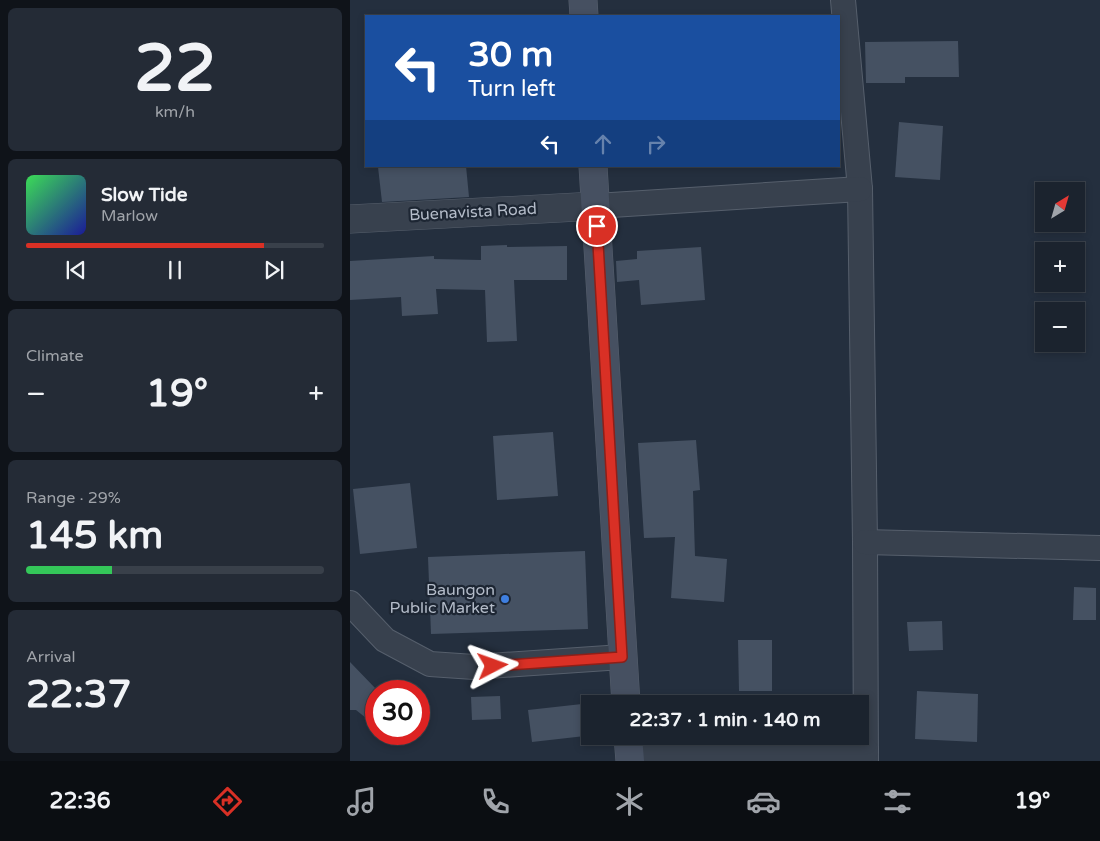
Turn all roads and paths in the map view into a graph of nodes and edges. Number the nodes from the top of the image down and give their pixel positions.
1 (583, 0) edge
2 (843, 0) edge
3 (584, 15) edge
4 (593, 167) edge
5 (860, 189) junction
6 (596, 206) junction
7 (350, 219) edge
8 (865, 542) junction
9 (1100, 548) edge
10 (350, 603) edge
11 (622, 657) junction
12 (625, 695) edge
13 (629, 750) edge
14 (866, 756) edge

1 - 3 main road
2 - 5 street
4 - 6 main road
5 - 6 street
5 - 8 street
6 - 7 street, Buenavista Road
6 - 11 main road
8 - 9 street
8 - 14 street
10 - 11 street
11 - 12 main road
13 - 14 street

